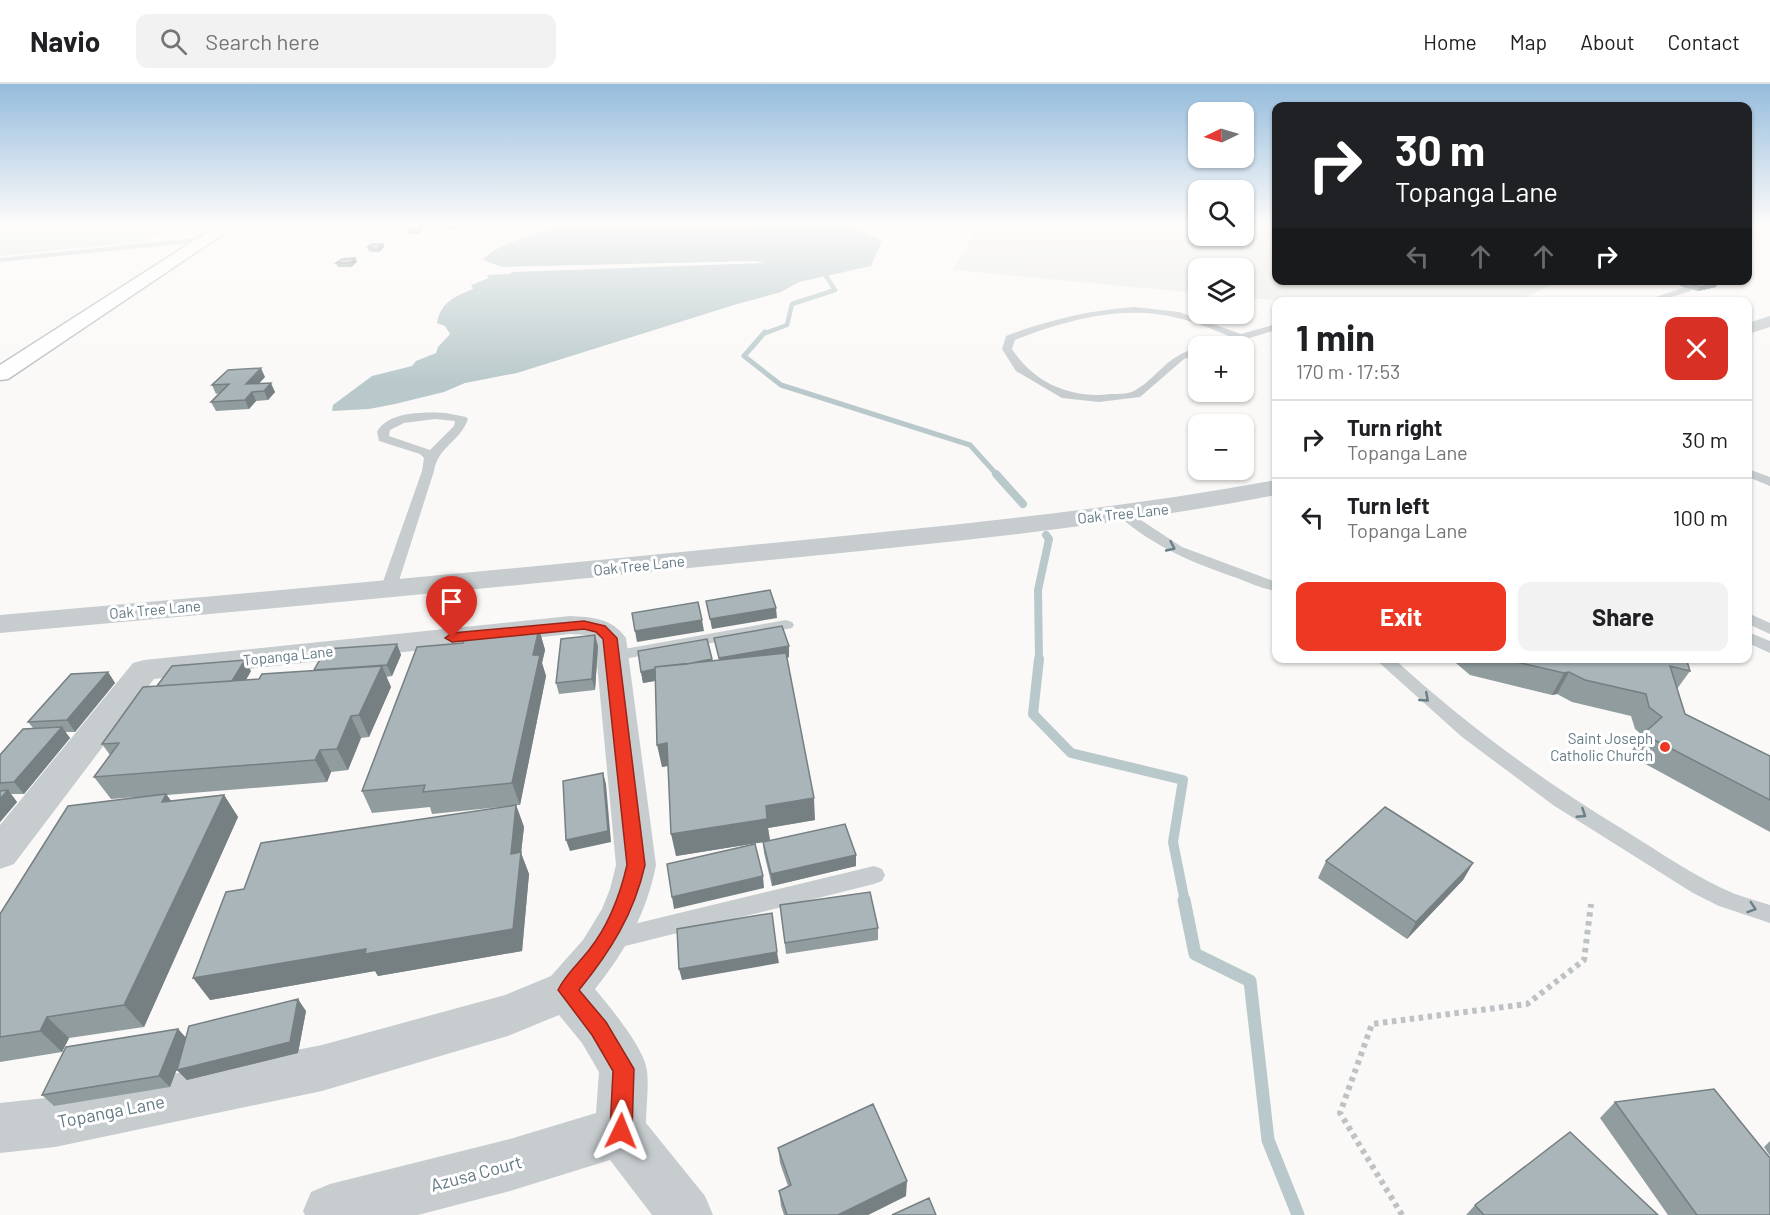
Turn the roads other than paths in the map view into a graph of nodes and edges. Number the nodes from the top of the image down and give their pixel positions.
1 (149, 277) edge
2 (1689, 289) edge
3 (1658, 296) edge
4 (1770, 321) edge
5 (1272, 328) edge
6 (1752, 328) edge
7 (1236, 336) edge
8 (1247, 336) edge
9 (1188, 354) edge
10 (0, 374) edge
11 (430, 457) junction
12 (1752, 475) edge
13 (1770, 482) edge
14 (1272, 489) edge
15 (1124, 513) junction
16 (1272, 587) edge
17 (388, 590) junction
18 (1752, 620) edge
19 (0, 624) edge
20 (786, 624) dead end
21 (1770, 629) edge
22 (1752, 639) edge
23 (1770, 648) edge
24 (612, 656) junction
25 (1387, 663) edge
26 (0, 853) edge
27 (874, 875) dead end
28 (1770, 914) edge
29 (605, 941) junction
30 (567, 990) junction
31 (0, 1128) edge
32 (621, 1131) junction
33 (330, 1211) dead end
34 (686, 1215) edge

1 - 10 main road
2 - 3 lane
4 - 6 street
5 - 8 lane
7 - 9 lane
11 - 11 lane
11 - 17 lane
12 - 13 lane
14 - 15 street, Oak Tree Lane
15 -> 16 lane
15 - 17 street, Oak Tree Lane
17 - 19 street, Oak Tree Lane
18 - 21 lane
20 - 24 lane
22 - 23 lane
24 - 26 street, Topanga Lane
24 - 29 street, Topanga Lane
25 -> 28 lane
27 - 29 lane
29 - 30 street, Topanga Lane
30 - 31 street, Topanga Lane
30 - 32 street
32 - 33 street, Azusa Court
32 - 34 street

